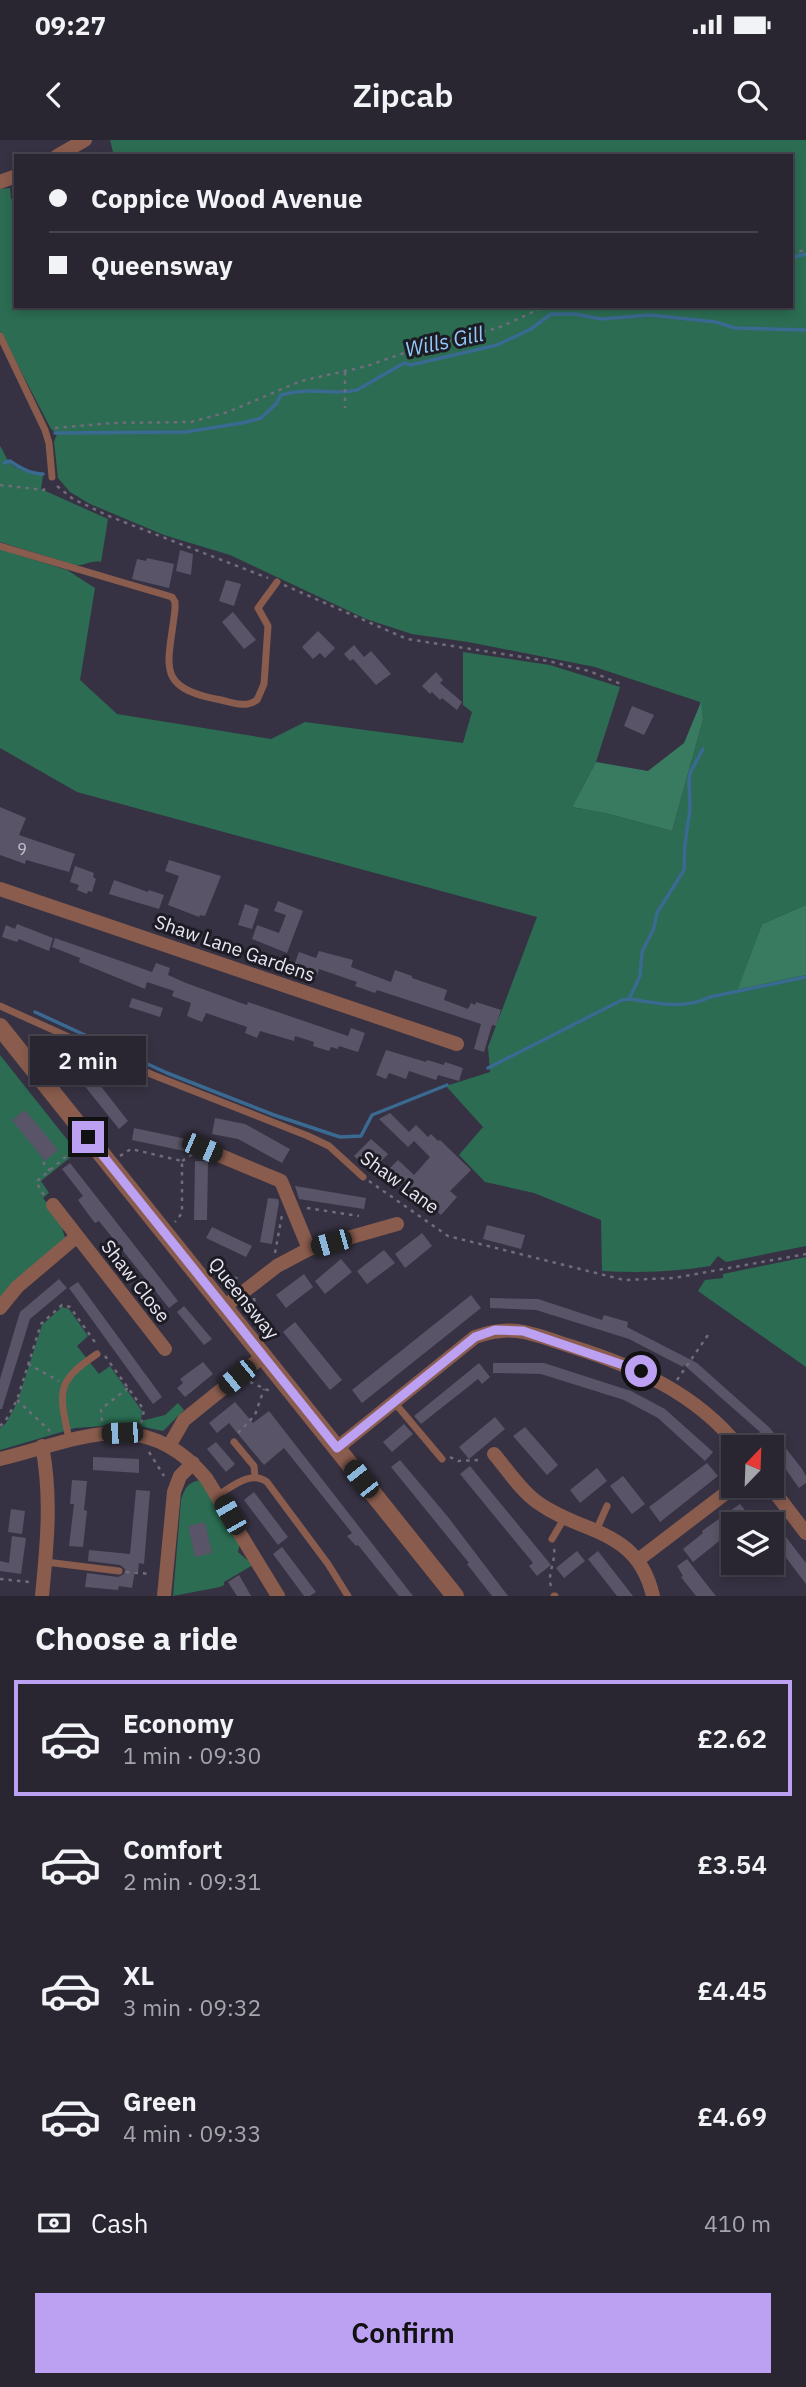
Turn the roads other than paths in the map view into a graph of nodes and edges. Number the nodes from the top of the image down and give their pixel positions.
1 (85, 140) edge
2 (60, 154) edge
3 (0, 336) edge
4 (52, 477) road end
5 (0, 546) edge
6 (277, 582) road end
7 (0, 889) edge
8 (0, 1006) edge
9 (0, 1027) edge
10 (457, 1044) dead end
11 (202, 1148) dead end
12 (363, 1177) road end
13 (53, 1205) road end
14 (397, 1224) dead end
15 (76, 1237) junction
16 (309, 1249) junction
17 (224, 1307) junction
18 (0, 1308) edge
19 (165, 1349) dead end
20 (97, 1353) dead end
21 (263, 1356) junction
22 (394, 1402) junction
23 (727, 1435) edge
24 (235, 1439) road end
25 (65, 1440) junction
26 (42, 1446) junction
27 (169, 1446) junction
28 (337, 1448) junction
29 (490, 1455) road end
30 (0, 1459) edge
31 (442, 1459) dead end
32 (193, 1463) junction
33 (255, 1477) junction
34 (218, 1495) junction
35 (721, 1497) edge
36 (780, 1498) edge
37 (607, 1506) dead end
38 (565, 1516) junction
39 (805, 1529) edge
40 (596, 1531) junction
41 (552, 1539) dead end
42 (638, 1560) junction
43 (46, 1562) junction
44 (119, 1572) road end
45 (42, 1596) edge
46 (164, 1596) edge
47 (278, 1596) edge
48 (348, 1596) edge
49 (455, 1596) edge
50 (653, 1596) edge

1 - 2 street
3 - 4 lane
5 - 6 lane
7 - 10 street, Shaw Lane Gardens
8 - 12 lane, Shaw Lane
9 - 17 street, Queensway
11 - 16 street
13 - 15 street, Shaw Close
14 - 16 street
15 - 18 street, Shaw Close
15 - 19 street, Shaw Close
16 - 17 street
17 - 21 street, Queensway
20 - 25 lane
21 - 27 street
21 - 28 street, Queensway
22 - 23 street
22 - 28 street
22 - 31 lane
24 - 33 lane
25 - 26 street
25 - 27 street
26 - 30 street
26 - 43 street
27 - 32 street
28 - 49 street, Queensway
29 - 38 street
32 - 34 street
32 - 46 street
33 - 34 lane
33 - 48 lane
34 - 47 street
35 - 42 street
36 - 39 street
37 - 40 lane
38 - 40 street
38 - 41 lane
40 - 42 street
42 - 50 street
43 - 44 lane
43 - 45 street

